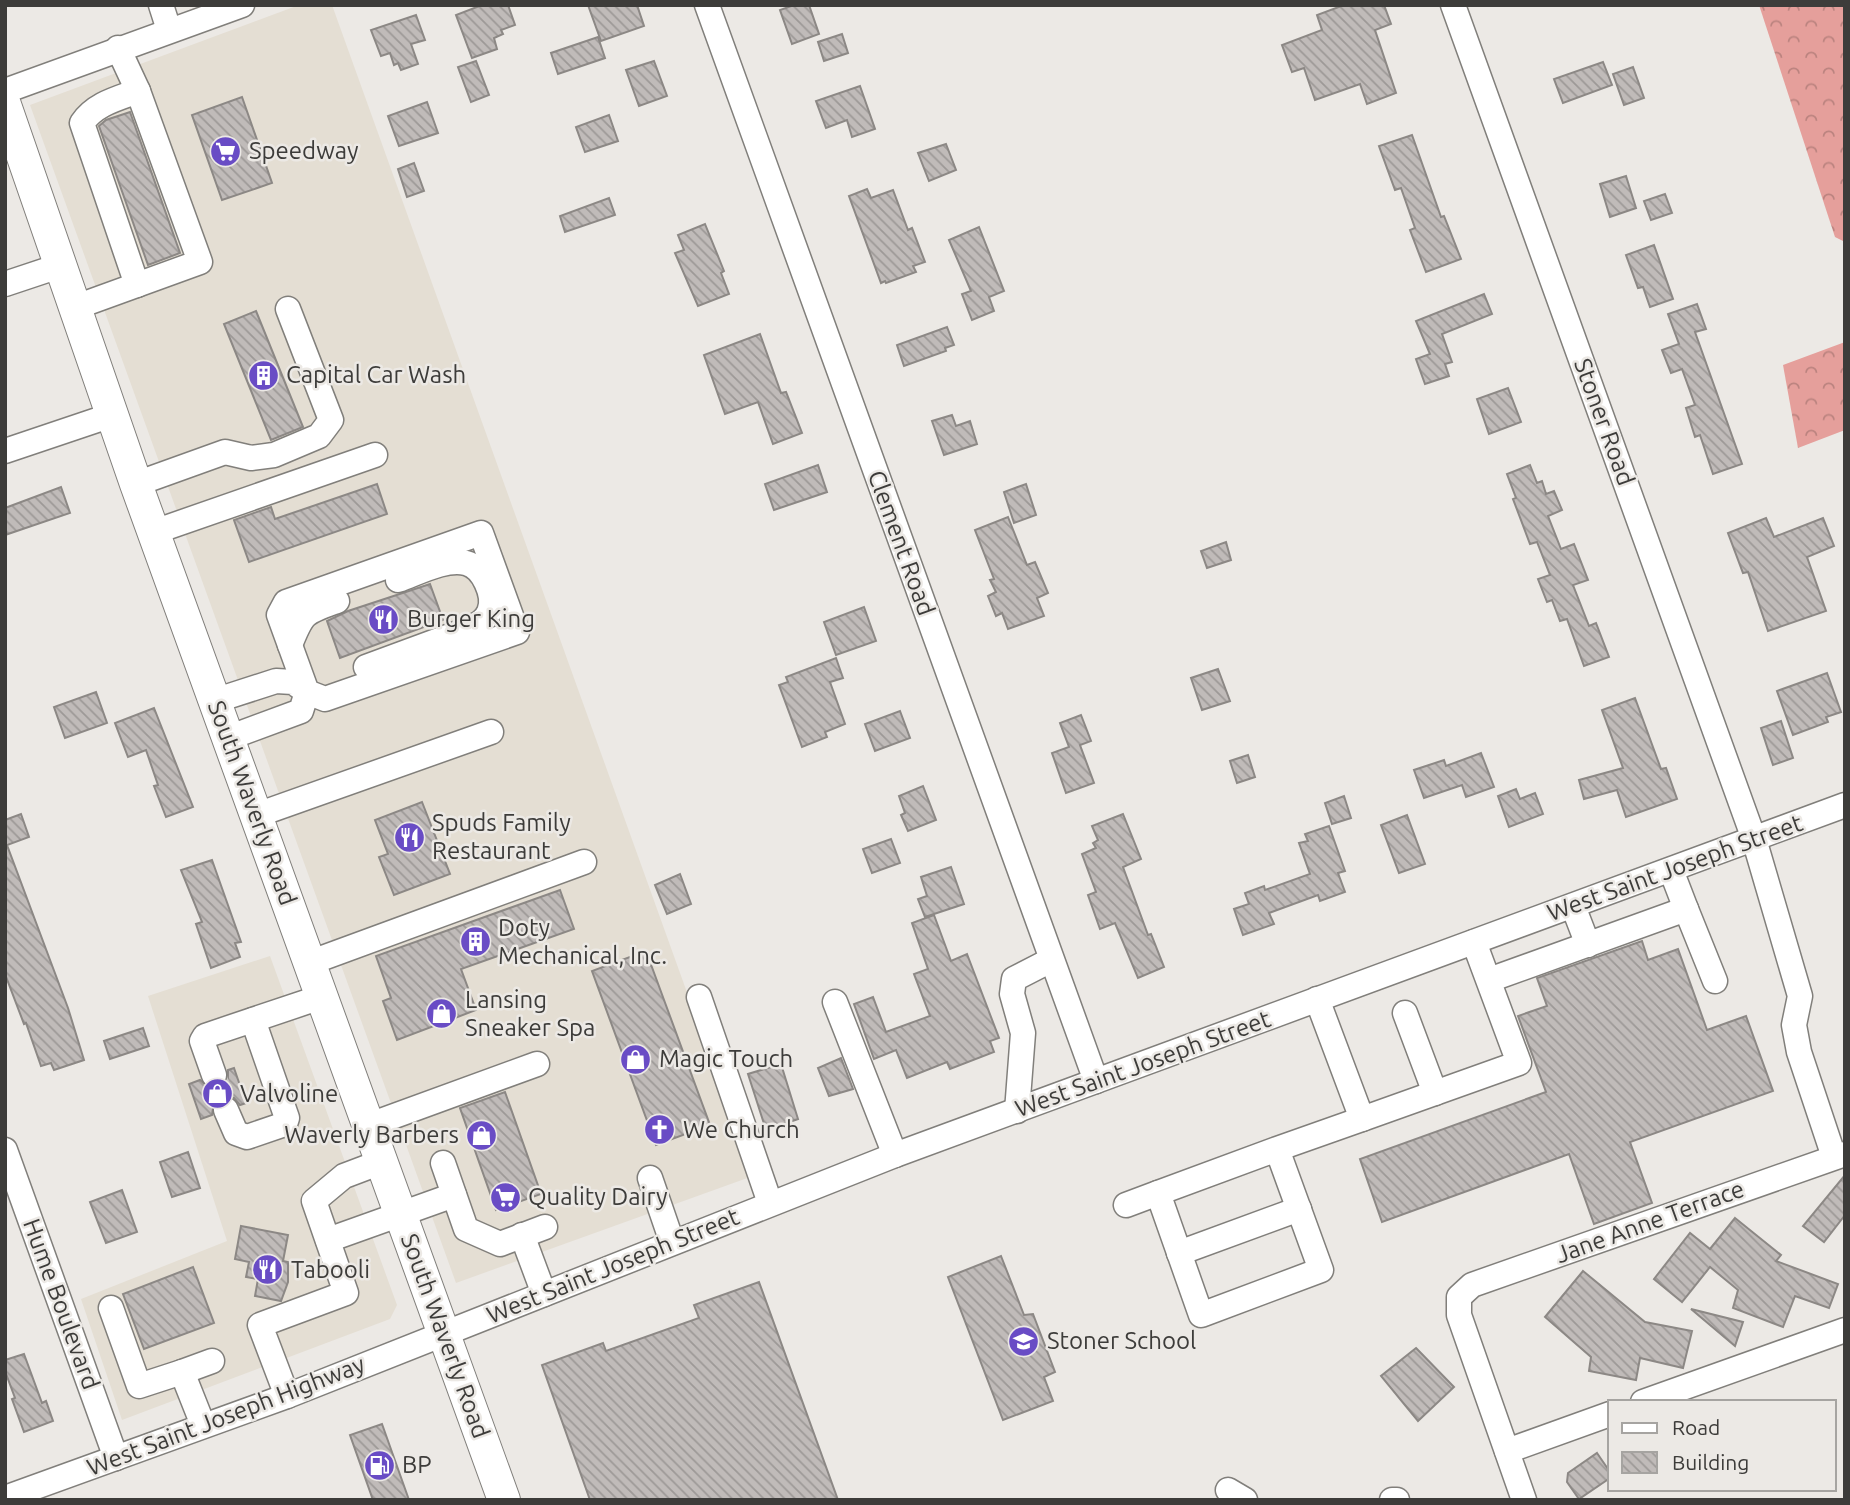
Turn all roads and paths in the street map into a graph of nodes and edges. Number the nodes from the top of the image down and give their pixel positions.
1 (161, 5) edge
2 (242, 5) edge
3 (707, 5) edge
4 (1453, 5) edge
5 (169, 30) junction
6 (118, 48) junction
7 (5, 91) edge
8 (138, 91) junction
9 (5, 105) edge
10 (62, 265) junction
11 (5, 285) edge
12 (137, 285) junction
13 (76, 307) junction
14 (288, 309) dead end
15 (112, 415) junction
16 (5, 451) edge
17 (375, 456) dead end
18 (136, 484) junction
19 (154, 532) junction
20 (290, 645) junction
21 (307, 692) junction
22 (214, 701) junction
23 (491, 732) dead end
24 (228, 738) junction
25 (1845, 806) edge
26 (257, 815) junction
27 (1754, 839) junction
28 (583, 862) dead end
29 (1671, 870) junction
30 (1573, 906) junction
31 (1686, 909) junction
32 (1474, 942) junction
33 (1588, 945) junction
34 (1051, 960) junction
35 (309, 963) junction
36 (1489, 980) junction
37 (1714, 981) dead end
38 (321, 997) junction
39 (699, 997) dead end
40 (1317, 999) junction
41 (835, 1002) dead end
42 (1405, 1013) dead end
43 (253, 1020) junction
44 (537, 1064) dead end
45 (214, 1075) tunnel mouth
46 (1096, 1080) junction
47 (1435, 1093) junction
48 (226, 1110) tunnel mouth
49 (1017, 1111) junction
50 (1362, 1119) junction
51 (368, 1126) junction
52 (1277, 1149) junction
53 (5, 1150) edge
54 (895, 1155) junction
55 (1839, 1155) edge
56 (381, 1162) junction
57 (443, 1163) dead end
58 (650, 1178) dead end
59 (1158, 1193) junction
60 (454, 1195) junction
61 (770, 1203) junction
62 (1126, 1206) dead end
63 (1299, 1209) junction
64 (401, 1214) junction
65 (328, 1240) junction
66 (672, 1242) junction
67 (1179, 1253) junction
68 (544, 1294) junction
69 (111, 1308) dead end
70 (1845, 1329) edge
71 (445, 1333) junction
72 (212, 1361) dead end
73 (182, 1372) junction
74 (287, 1395) junction
75 (1649, 1400) edge
76 (1608, 1415) edge
77 (203, 1425) junction
78 (1507, 1451) junction
79 (116, 1458) junction
80 (5, 1498) edge
81 (504, 1500) edge
82 (1524, 1500) edge

1 - 5 street
2 - 5 street
3 - 34 street, Clement Road
4 - 27 street, Stoner Road
5 - 6 street
6 - 7 street
6 - 8 street
8 - 12 street
8 - 12 street
9 - 10 main road, South Waverly Road
10 - 11 street
10 - 13 main road, South Waverly Road
12 - 13 street
13 - 15 main road, South Waverly Road
14 - 18 street
15 - 16 street
15 - 18 main road, South Waverly Road
17 - 19 street
18 - 19 main road, South Waverly Road
19 - 22 main road, South Waverly Road
20 - 21 street
20 - 21 street
20 - 21 street
21 - 22 street
21 - 24 street
22 - 24 main road, South Waverly Road
23 - 26 street
24 - 26 main road, South Waverly Road
25 - 27 street, West Saint Joseph Street
26 - 35 main road, South Waverly Road
27 - 29 street, West Saint Joseph Street
27 - 55 street, Stoner Road
28 - 35 street
29 - 30 street, West Saint Joseph Street
29 - 31 street
30 - 32 street, West Saint Joseph Street
30 - 33 street
31 - 33 street
31 - 37 street
32 - 36 street
32 - 40 street, West Saint Joseph Street
33 - 36 street
34 - 46 street, Clement Road
34 - 49 street
35 - 38 main road, South Waverly Road
36 - 47 street
38 - 43 street
38 - 51 main road, South Waverly Road
39 - 61 street
40 - 46 street, West Saint Joseph Street
40 - 50 street
41 - 54 street
42 - 47 street
43 - 45 street
43 - 48 street
44 - 51 street
46 - 49 street, West Saint Joseph Street
47 - 50 street
49 - 54 street, West Saint Joseph Street
50 - 52 street
51 - 56 main road, South Waverly Road
52 - 59 street
52 - 63 street
53 - 79 street, Hume Boulevard
54 - 61 street, West Saint Joseph Street
55 - 78 street, Jane Anne Terrace
56 - 64 main road, South Waverly Road
56 - 65 street
57 - 60 street
58 - 66 street
59 - 62 street
59 - 67 street
60 - 64 street
60 - 68 street
61 - 66 street, West Saint Joseph Street
63 - 67 street
63 - 67 street
64 - 65 street
64 - 71 main road, South Waverly Road
65 - 74 street
66 - 68 street, West Saint Joseph Street
68 - 71 street, West Saint Joseph Street
69 - 73 street
70 - 75 street
71 - 74 street, West Saint Joseph Highway
71 - 81 main road, South Waverly Road
72 - 73 street
73 - 77 street
74 - 77 street, West Saint Joseph Highway
76 - 78 street
77 - 79 street, West Saint Joseph Highway
78 - 82 street
79 - 80 street, West Saint Joseph Highway

